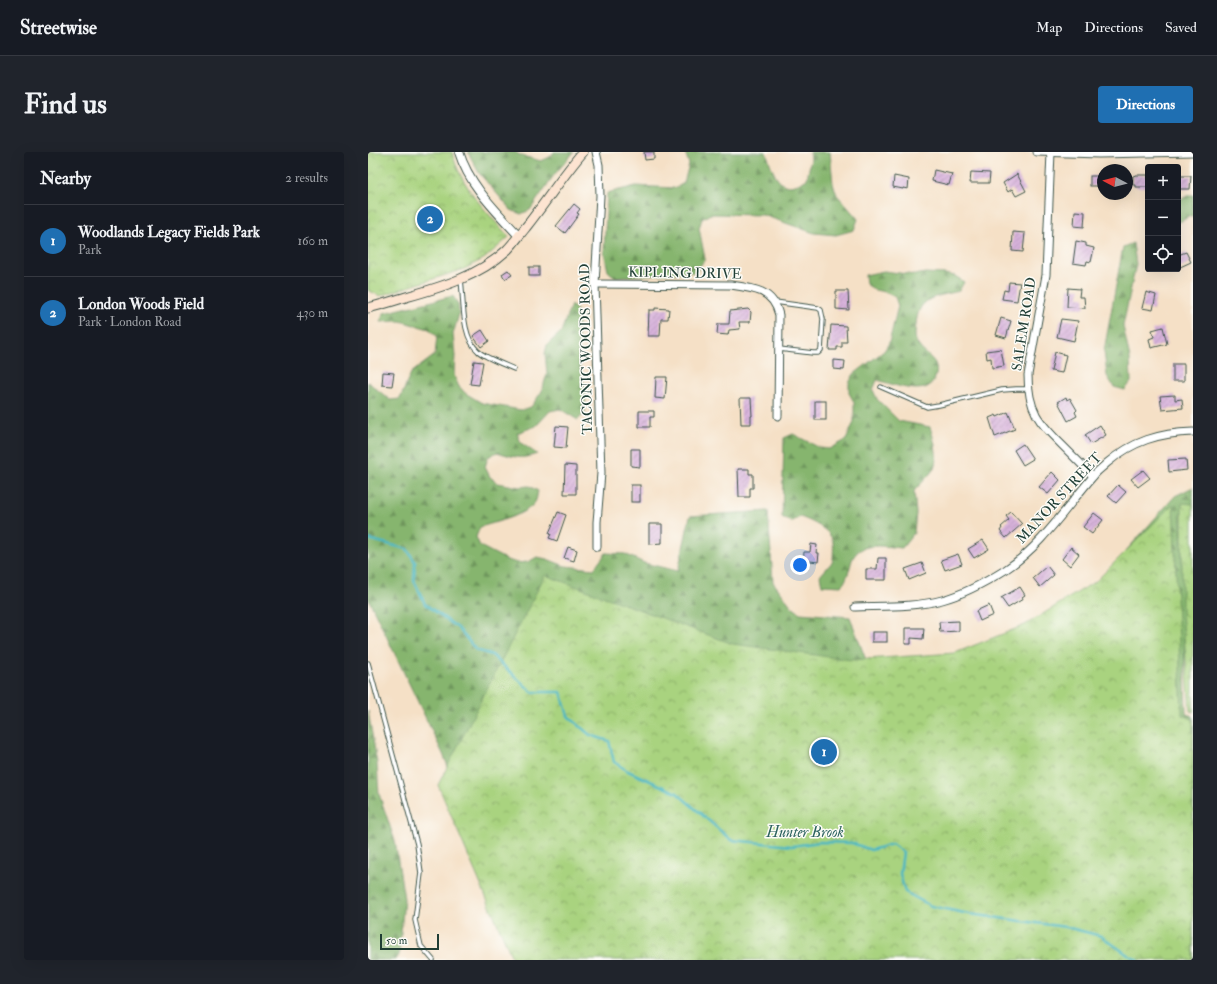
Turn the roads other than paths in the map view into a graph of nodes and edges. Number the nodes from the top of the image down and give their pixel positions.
1 (459, 152) edge
2 (583, 152) edge
3 (596, 152) edge
4 (1037, 152) edge
5 (1051, 152) edge
6 (1193, 152) edge
7 (519, 236) junction
8 (461, 279) junction
9 (595, 284) junction
10 (775, 302) junction
11 (368, 308) edge
12 (779, 349) junction
13 (514, 369) dead end
14 (881, 387) dead end
15 (1028, 389) junction
16 (778, 416) dead end
17 (1193, 432) edge
18 (1093, 476) junction
19 (597, 547) dead end
20 (854, 607) dead end
21 (368, 663) edge
22 (433, 960) edge

1 - 7 street
2 - 7 main road
3 - 9 street, TACONIC WOODS ROAD
4 - 5 street
5 - 6 street
5 - 15 street, SALEM ROAD
7 - 8 main road
8 - 11 main road
8 - 13 lane
9 - 10 street, KIPLING DRIVE
9 - 19 street, TACONIC WOODS ROAD
10 - 12 street
10 - 12 lane
12 - 16 street
14 - 15 lane
15 - 18 street, SALEM ROAD
17 - 18 street, MANOR STREET
18 - 20 street, MANOR STREET
21 - 22 lane

